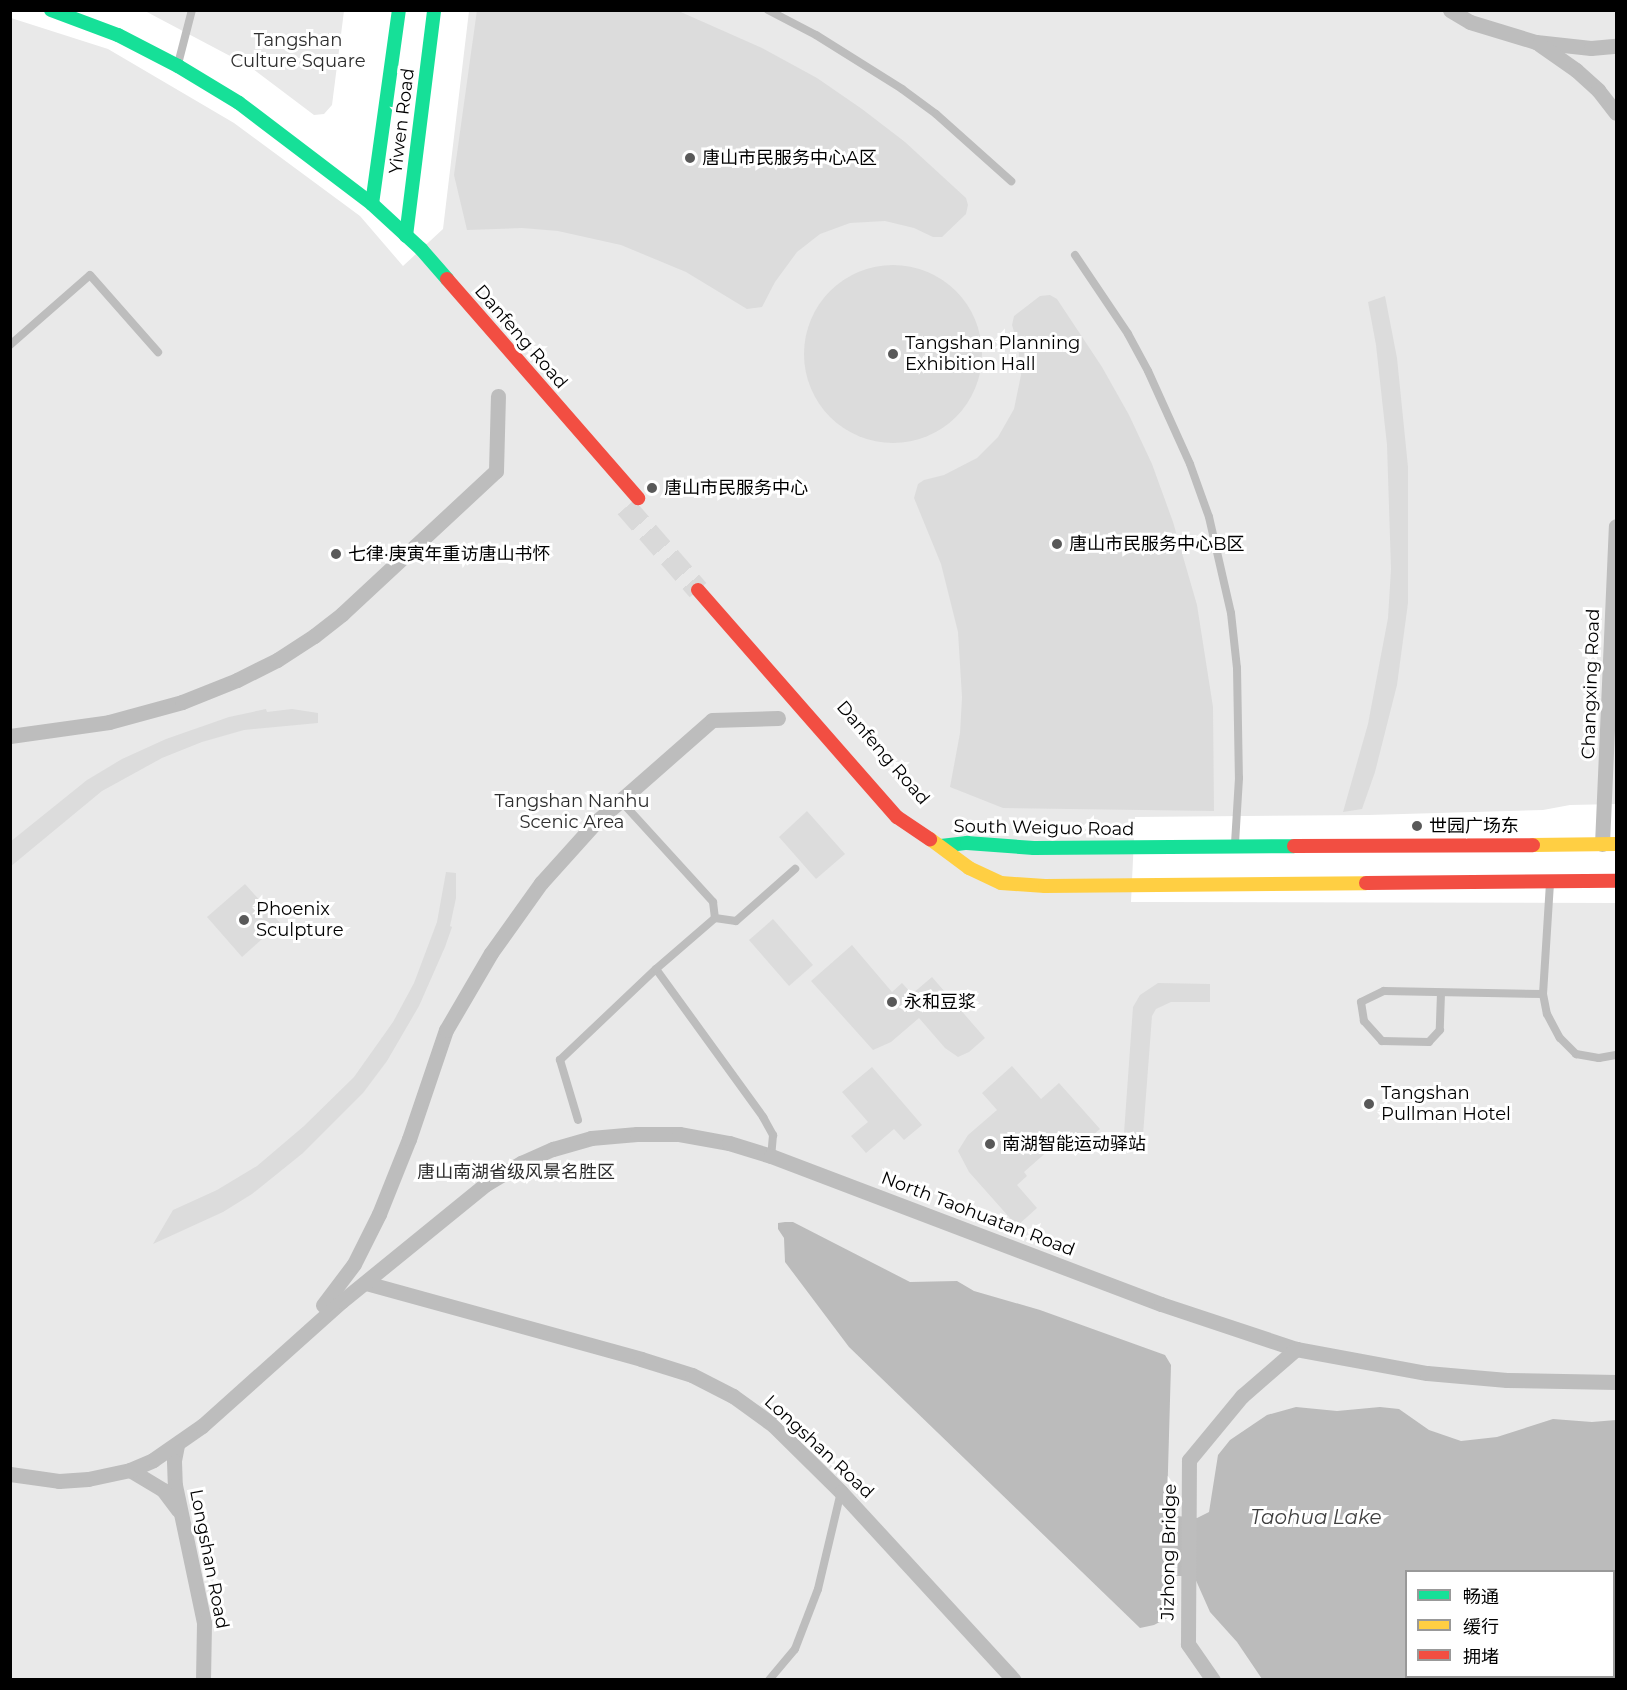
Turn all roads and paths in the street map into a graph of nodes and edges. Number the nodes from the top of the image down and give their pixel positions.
1 (51, 10) edge
2 (192, 10) edge
3 (399, 10) edge
4 (434, 10) edge
5 (768, 10) edge
6 (1450, 10) edge
7 (1536, 42) junction
8 (1617, 46) edge
9 (178, 66) junction
10 (1617, 113) edge
11 (1011, 181) dead end
12 (372, 204) junction
13 (406, 236) junction
14 (1075, 255) dead end
15 (10, 345) edge
16 (158, 352) dead end
17 (498, 396) dead end
18 (572, 445) dead end
19 (638, 498) tunnel mouth
20 (1617, 526) edge
21 (698, 590) tunnel mouth
22 (813, 700) dead end
23 (778, 718) dead end
24 (10, 736) edge
25 (620, 800) junction
26 (1609, 844) edge
27 (941, 846) junction
28 (1235, 847) junction
29 (795, 869) dead end
30 (1599, 881) junction
31 (1617, 881) edge
32 (1550, 882) junction
33 (715, 918) junction
34 (656, 969) junction
35 (1441, 993) junction
36 (1543, 994) junction
37 (1617, 1055) edge
38 (578, 1120) dead end
39 (771, 1156) junction
40 (366, 1283) junction
41 (323, 1305) dead end
42 (1296, 1349) junction
43 (1617, 1382) edge
44 (177, 1445) junction
45 (130, 1470) junction
46 (10, 1474) edge
47 (841, 1492) junction
48 (182, 1515) junction
49 (203, 1680) edge
50 (769, 1680) edge
51 (1014, 1680) edge
52 (1213, 1680) edge

1 - 9 main road, Danfeng Road
2 - 9 lane
3 - 12 main road, Yiwen Road
4 - 13 main road, Yiwen Road
5 - 11 lane
6 - 7 street
7 - 8 street
7 - 10 street
9 - 12 main road, Danfeng Road
12 - 13 main road, Danfeng Road
12 - 18 main road, Danfeng Road
13 - 19 main road, Danfeng Road
14 - 28 lane
15 - 16 lane
17 - 24 street
20 - 26 street, Changxing Road
21 - 27 main road, Danfeng Road
22 - 27 main road, Danfeng Road
23 - 25 street
25 - 33 lane
25 - 41 street
26 - 28 main road, South Weiguo Road
26 - 30 main road
27 - 28 main road, South Weiguo Road
27 - 32 main road, South Weiguo Road
29 - 33 lane
30 - 31 main road, South Weiguo Road
30 - 32 main road, South Weiguo Road
32 - 36 lane
33 - 34 lane
34 - 38 lane
34 - 39 lane
35 - 35 lane
35 - 36 lane
36 - 37 lane
39 - 40 street, North Taohuatan Road
39 - 42 street, North Taohuatan Road
40 - 44 street, North Taohuatan Road
40 - 47 street, Longshan Road
42 - 43 street, North Taohuatan Road
42 - 52 street, Jizhong Bridge
44 - 45 street, North Taohuatan Road
44 - 48 street, Longshan Road
45 - 46 street, North Taohuatan Road
45 - 48 street
47 - 50 lane
47 - 51 street, Longshan Road
48 - 49 street, Longshan Road

